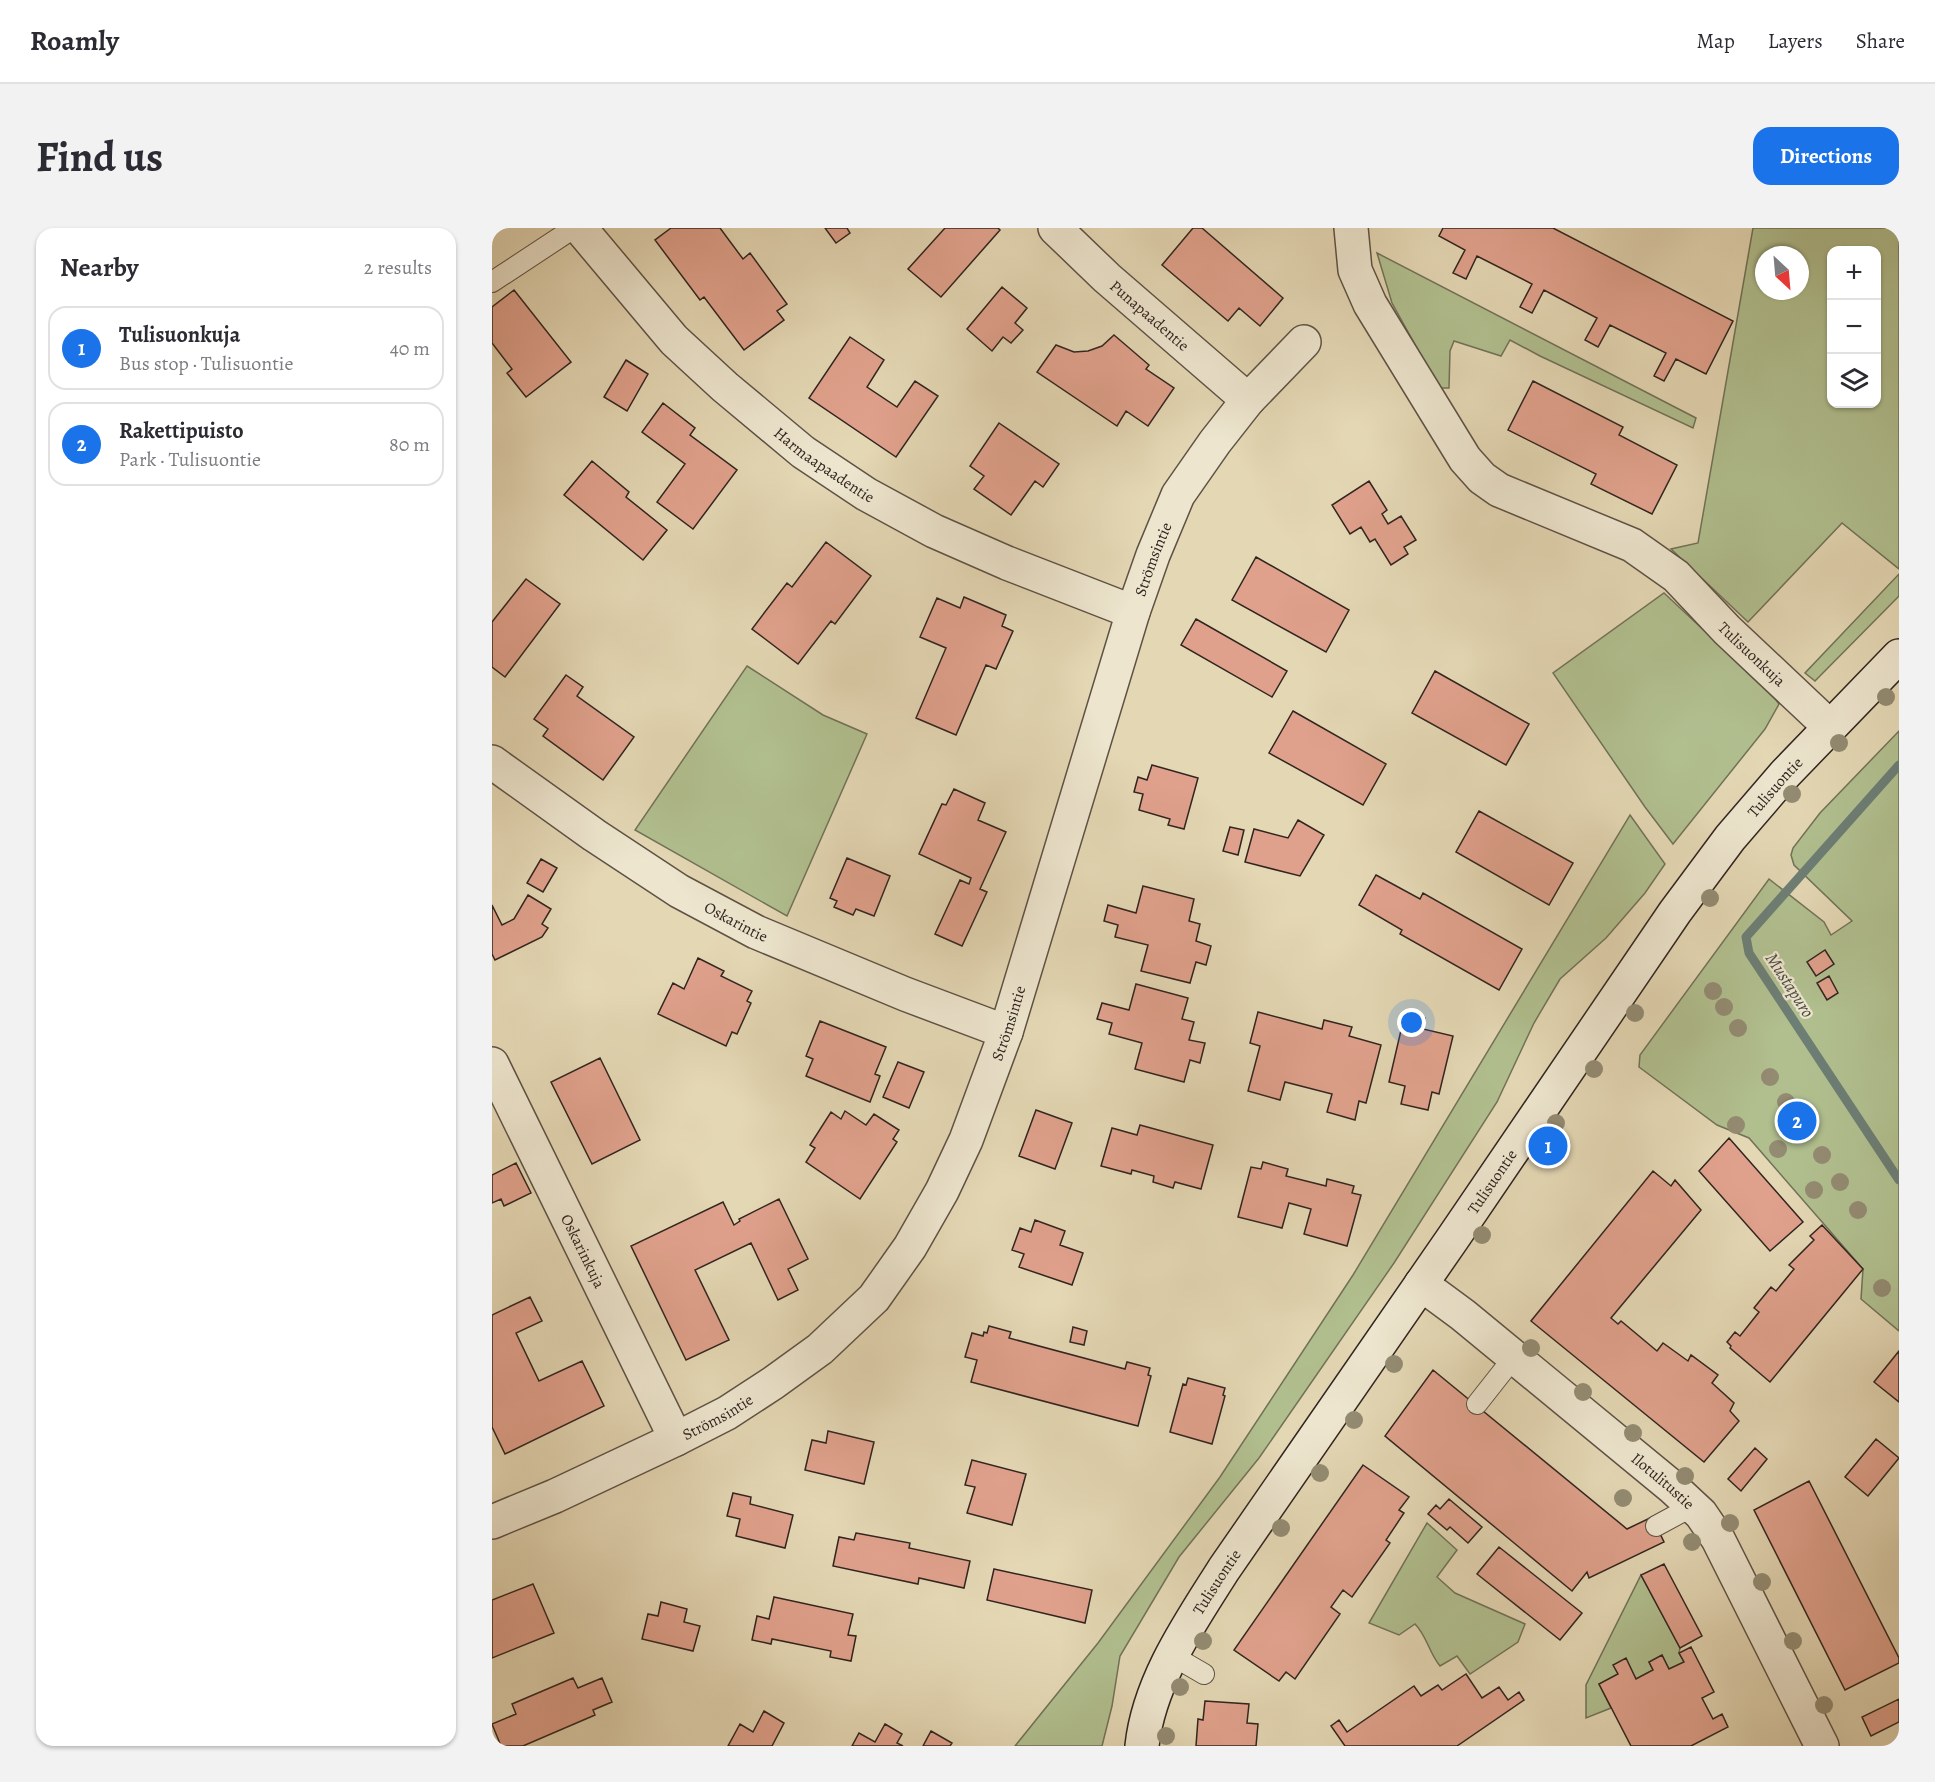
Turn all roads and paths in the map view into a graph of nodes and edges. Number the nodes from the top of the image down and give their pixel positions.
1 (1055, 228) edge
2 (1351, 228) edge
3 (580, 229) edge
4 (492, 282) edge
5 (1304, 342) dead end
6 (1248, 400) junction
7 (1133, 612) junction
8 (1899, 656) edge
9 (1830, 727) junction
10 (492, 762) edge
11 (1006, 1032) junction
12 (492, 1064) edge
13 (1421, 1284) junction
14 (1514, 1357) junction
15 (1477, 1404) dead end
16 (676, 1439) junction
17 (1693, 1506) junction
18 (492, 1522) edge
19 (1656, 1526) dead end
20 (1173, 1656) junction
21 (1204, 1674) dead end
22 (1142, 1746) edge
23 (1822, 1746) edge

1 - 6 street, Punapaadentie
2 - 9 street, Tulisuonkuja
3 - 4 lane
3 - 7 street, Harmaapaadentie
5 - 6 street, Strömsintie
6 - 7 street, Strömsintie
7 - 11 street, Strömsintie
8 - 9 street, Tulisuontie
9 - 13 street, Tulisuontie
10 - 11 street, Oskarintie
11 - 16 street, Strömsintie
12 - 16 street, Oskarinkuja
13 - 14 street, Ilotulitustie
13 - 20 street, Tulisuontie
14 - 15 lane
14 - 17 street, Ilotulitustie
16 - 18 street, Strömsintie
17 - 19 lane
17 - 23 street, Ilotulitustie
20 - 21 lane
20 - 22 street, Tulisuontie

